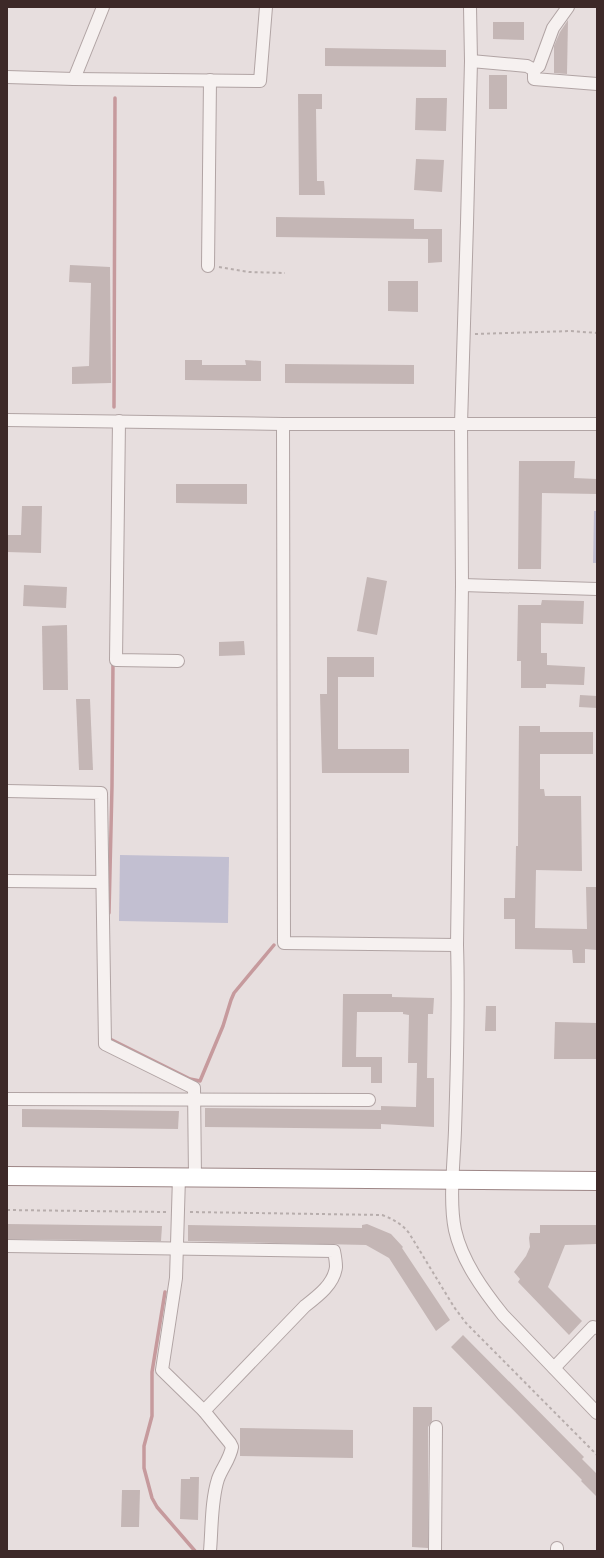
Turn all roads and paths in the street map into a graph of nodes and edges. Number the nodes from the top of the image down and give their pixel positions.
1 (103, 7) edge
2 (266, 7) edge
3 (470, 7) edge
4 (568, 7) edge
5 (471, 61) junction
6 (534, 70) junction
7 (7, 77) edge
8 (74, 79) junction
9 (210, 80) junction
10 (597, 84) edge
11 (208, 266) joint
12 (285, 273) dead end
13 (597, 332) edge
14 (464, 335) junction
15 (7, 420) edge
16 (120, 421) junction
17 (284, 424) junction
18 (461, 424) junction
19 (597, 424) edge
20 (462, 585) junction
21 (597, 589) edge
22 (178, 661) dead end
23 (7, 791) edge
24 (7, 881) edge
25 (102, 882) junction
26 (457, 945) junction
27 (7, 1099) edge
28 (194, 1099) junction
29 (369, 1100) dead end
30 (7, 1176) edge
31 (187, 1177) junction
32 (453, 1180) junction
33 (597, 1181) edge
34 (7, 1246) edge
35 (178, 1248) junction
36 (597, 1328) edge
37 (554, 1368) junction
38 (204, 1411) junction
39 (597, 1413) edge
40 (436, 1427) dead end
41 (210, 1551) edge
42 (435, 1551) edge

1 - 8 street
2 - 9 street
3 - 5 street
4 - 6 street
5 - 6 street
5 - 14 street
6 - 10 street
7 - 8 street
8 - 9 street
9 - 11 street
11 - 12 path
13 - 14 path
14 - 18 street
15 - 16 street
16 - 17 street
16 - 22 street
17 - 18 street
17 - 26 street
18 - 19 street
18 - 20 street
20 - 21 street
20 - 26 street
23 - 25 street
24 - 25 street
25 - 28 street
26 - 32 street
27 - 28 street
28 - 29 street
28 - 31 street
30 - 31 highway
31 - 32 highway
31 - 35 street
32 - 33 highway
32 - 37 street
34 - 35 street
35 - 38 street
35 - 38 street
36 - 37 street
37 - 39 street
38 - 41 street
40 - 42 street

